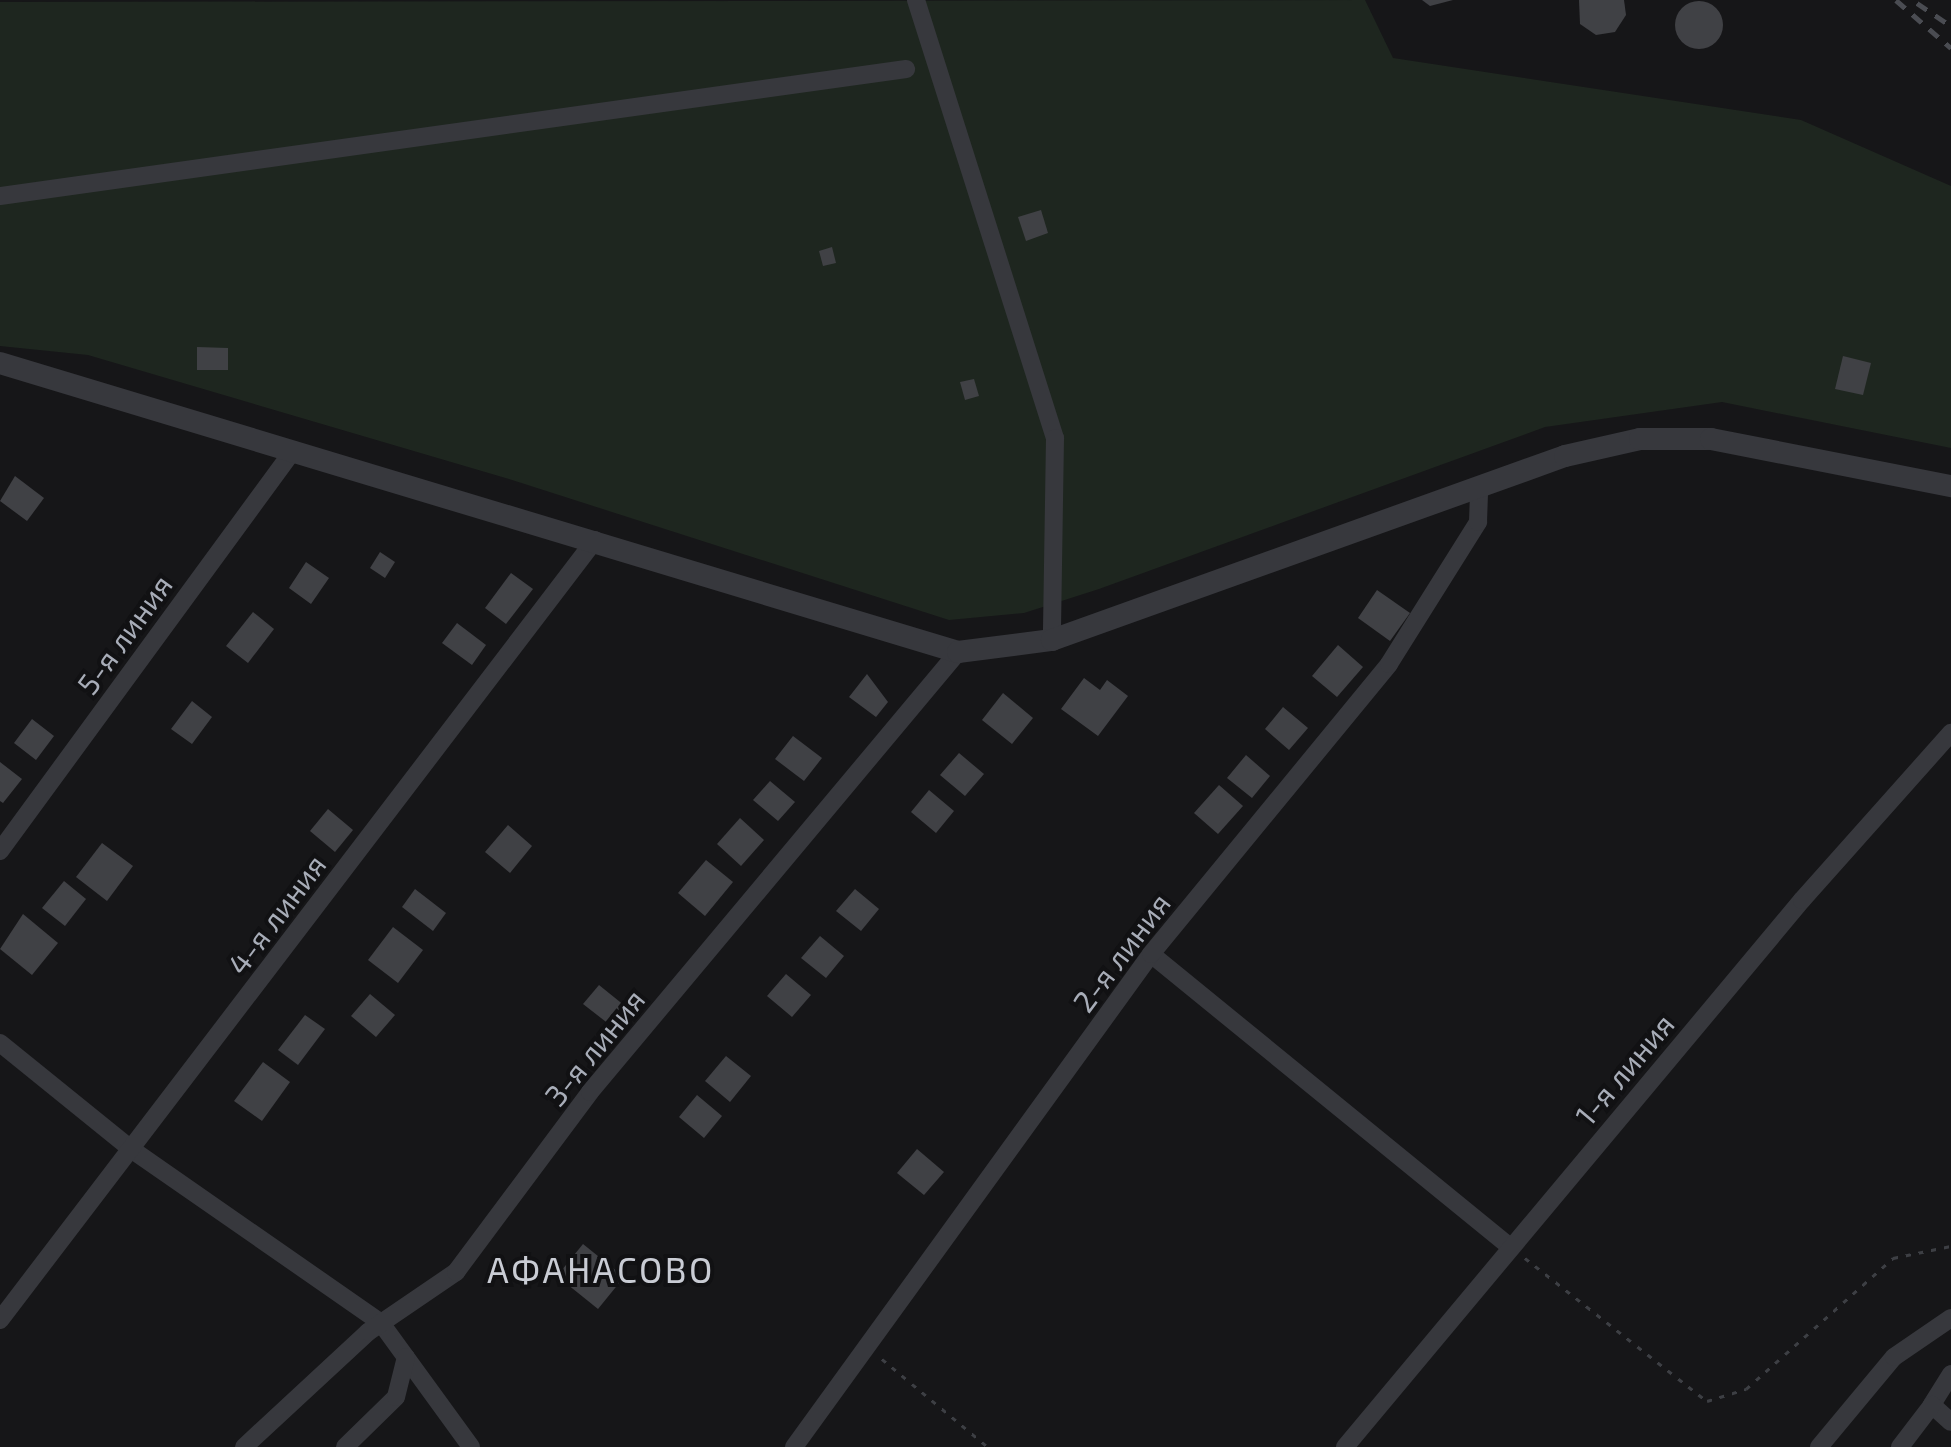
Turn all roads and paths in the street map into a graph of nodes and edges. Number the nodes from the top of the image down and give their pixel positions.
1 (916, 0) edge
2 (906, 69) dead end
3 (0, 196) edge
4 (3, 368) edge
5 (293, 450) junction
6 (1951, 486) edge
7 (1479, 490) junction
8 (595, 540) junction
9 (1052, 640) junction
10 (958, 652) junction
11 (1951, 733) edge
12 (0, 851) edge
13 (1151, 954) junction
14 (0, 1043) edge
15 (131, 1149) junction
16 (1510, 1246) junction
17 (1951, 1246) edge
18 (1951, 1318) edge
19 (0, 1320) edge
20 (382, 1323) junction
21 (866, 1346) junction
22 (406, 1357) junction
23 (1951, 1374) edge
24 (1932, 1405) junction
25 (1951, 1422) edge
26 (244, 1447) edge
27 (346, 1447) edge
28 (471, 1447) edge
29 (794, 1447) edge
30 (988, 1447) edge
31 (1345, 1447) edge
32 (1819, 1447) edge
33 (1900, 1447) edge

1 - 9 street
2 - 3 street
4 - 5 street
5 - 8 street
5 - 12 street, 5-я линия
6 - 7 street
7 - 9 street
7 - 13 street, 2-я линия
8 - 10 street
8 - 15 street, 4-я линия
9 - 10 street
10 - 20 street, 3-я линия
11 - 16 street, 1-я линия
13 - 16 street
13 - 21 street, 2-я линия
14 - 15 street
15 - 19 street, 4-я линия
15 - 20 street
16 - 17 path
16 - 31 street, 1-я линия
18 - 32 street
20 - 22 street
20 - 26 street, 3-я линия
21 - 29 street, 2-я линия
21 - 30 path
22 - 27 street
22 - 28 street
23 - 24 street
24 - 25 street
24 - 33 street

